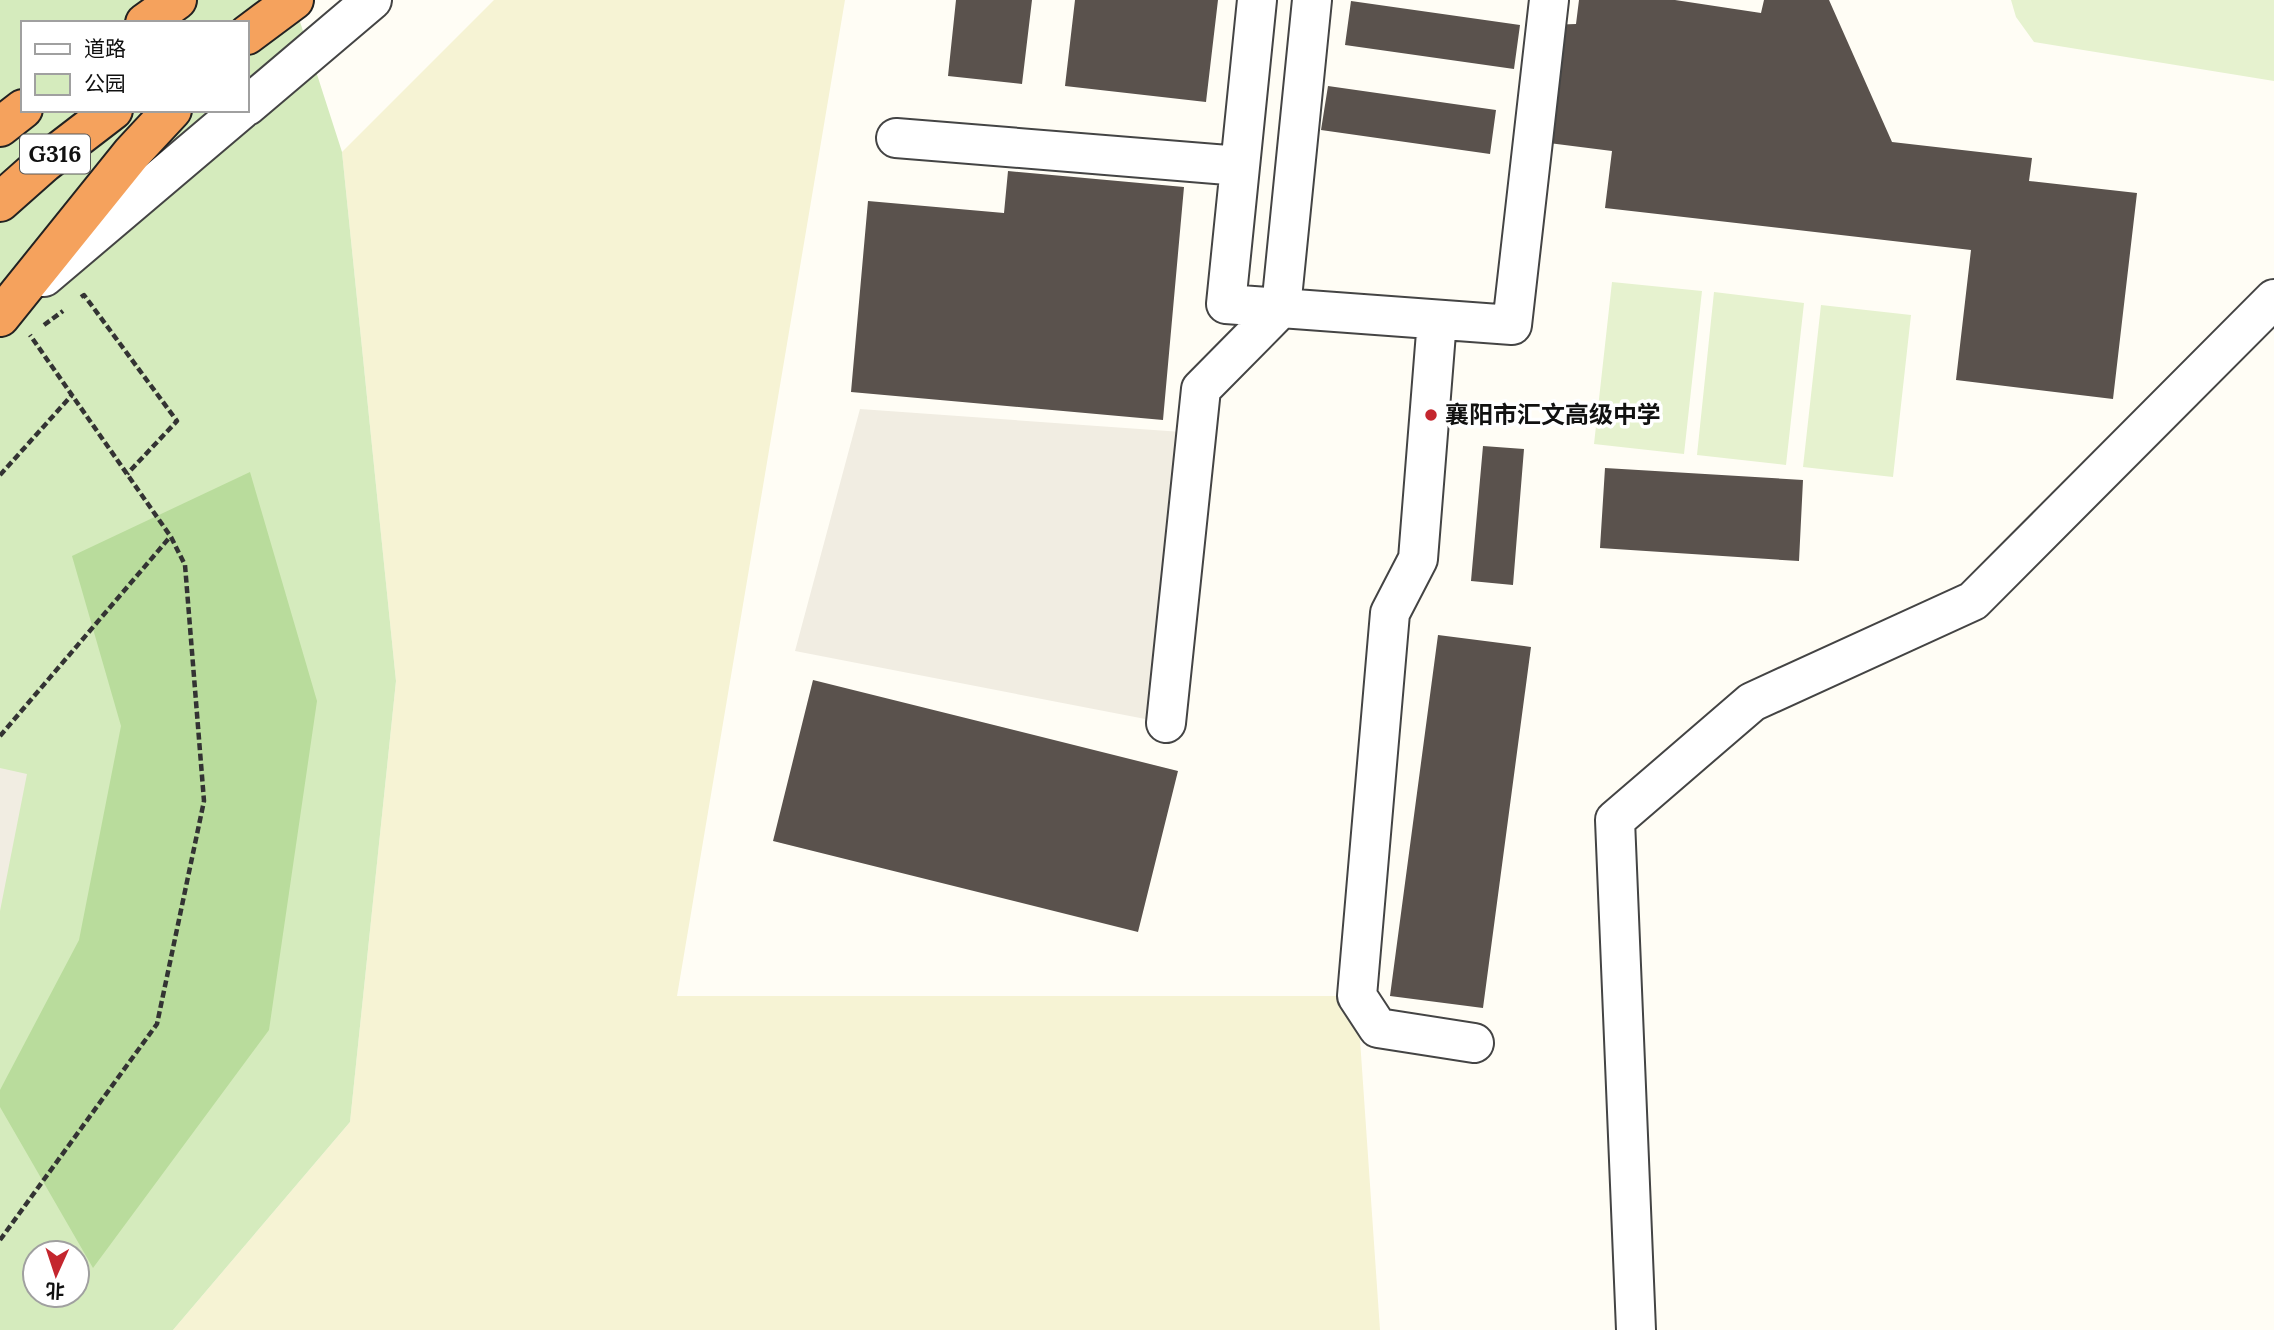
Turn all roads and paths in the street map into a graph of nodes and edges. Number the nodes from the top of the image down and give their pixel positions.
1 (177, 0) edge
2 (271, 0) edge
3 (294, 0) edge
4 (372, 0) edge
5 (1257, 0) edge
6 (1312, 0) edge
7 (1549, 0) edge
8 (148, 21) edge
9 (234, 21) edge
10 (248, 34) edge
11 (248, 105) edge
12 (21, 111) edge
13 (110, 112) edge
14 (170, 112) edge
15 (239, 112) edge
16 (0, 127) edge
17 (896, 138) dead end
18 (1240, 166) junction
19 (0, 202) edge
20 (2274, 299) edge
21 (1281, 308) junction
22 (13, 319) edge
23 (1437, 320) junction
24 (72, 395) junction
25 (127, 474) junction
26 (0, 475) edge
27 (170, 537) junction
28 (1166, 723) dead end
29 (0, 736) edge
30 (1474, 1043) dead end
31 (0, 1240) edge
32 (1636, 1330) edge

1 - 8 highway
2 - 9 highway
3 - 10 highway
4 - 11 street
5 - 18 street
6 - 21 street
7 - 23 street
12 - 16 highway, G316
13 - 19 highway, G316
14 - 22 highway
15 - 22 street
17 - 18 street
18 - 21 street
20 - 32 street
21 - 23 street
21 - 28 street
22 - 24 path
22 - 25 path
23 - 30 street
24 - 25 path
24 - 26 path
25 - 27 path
27 - 29 path
27 - 31 path

